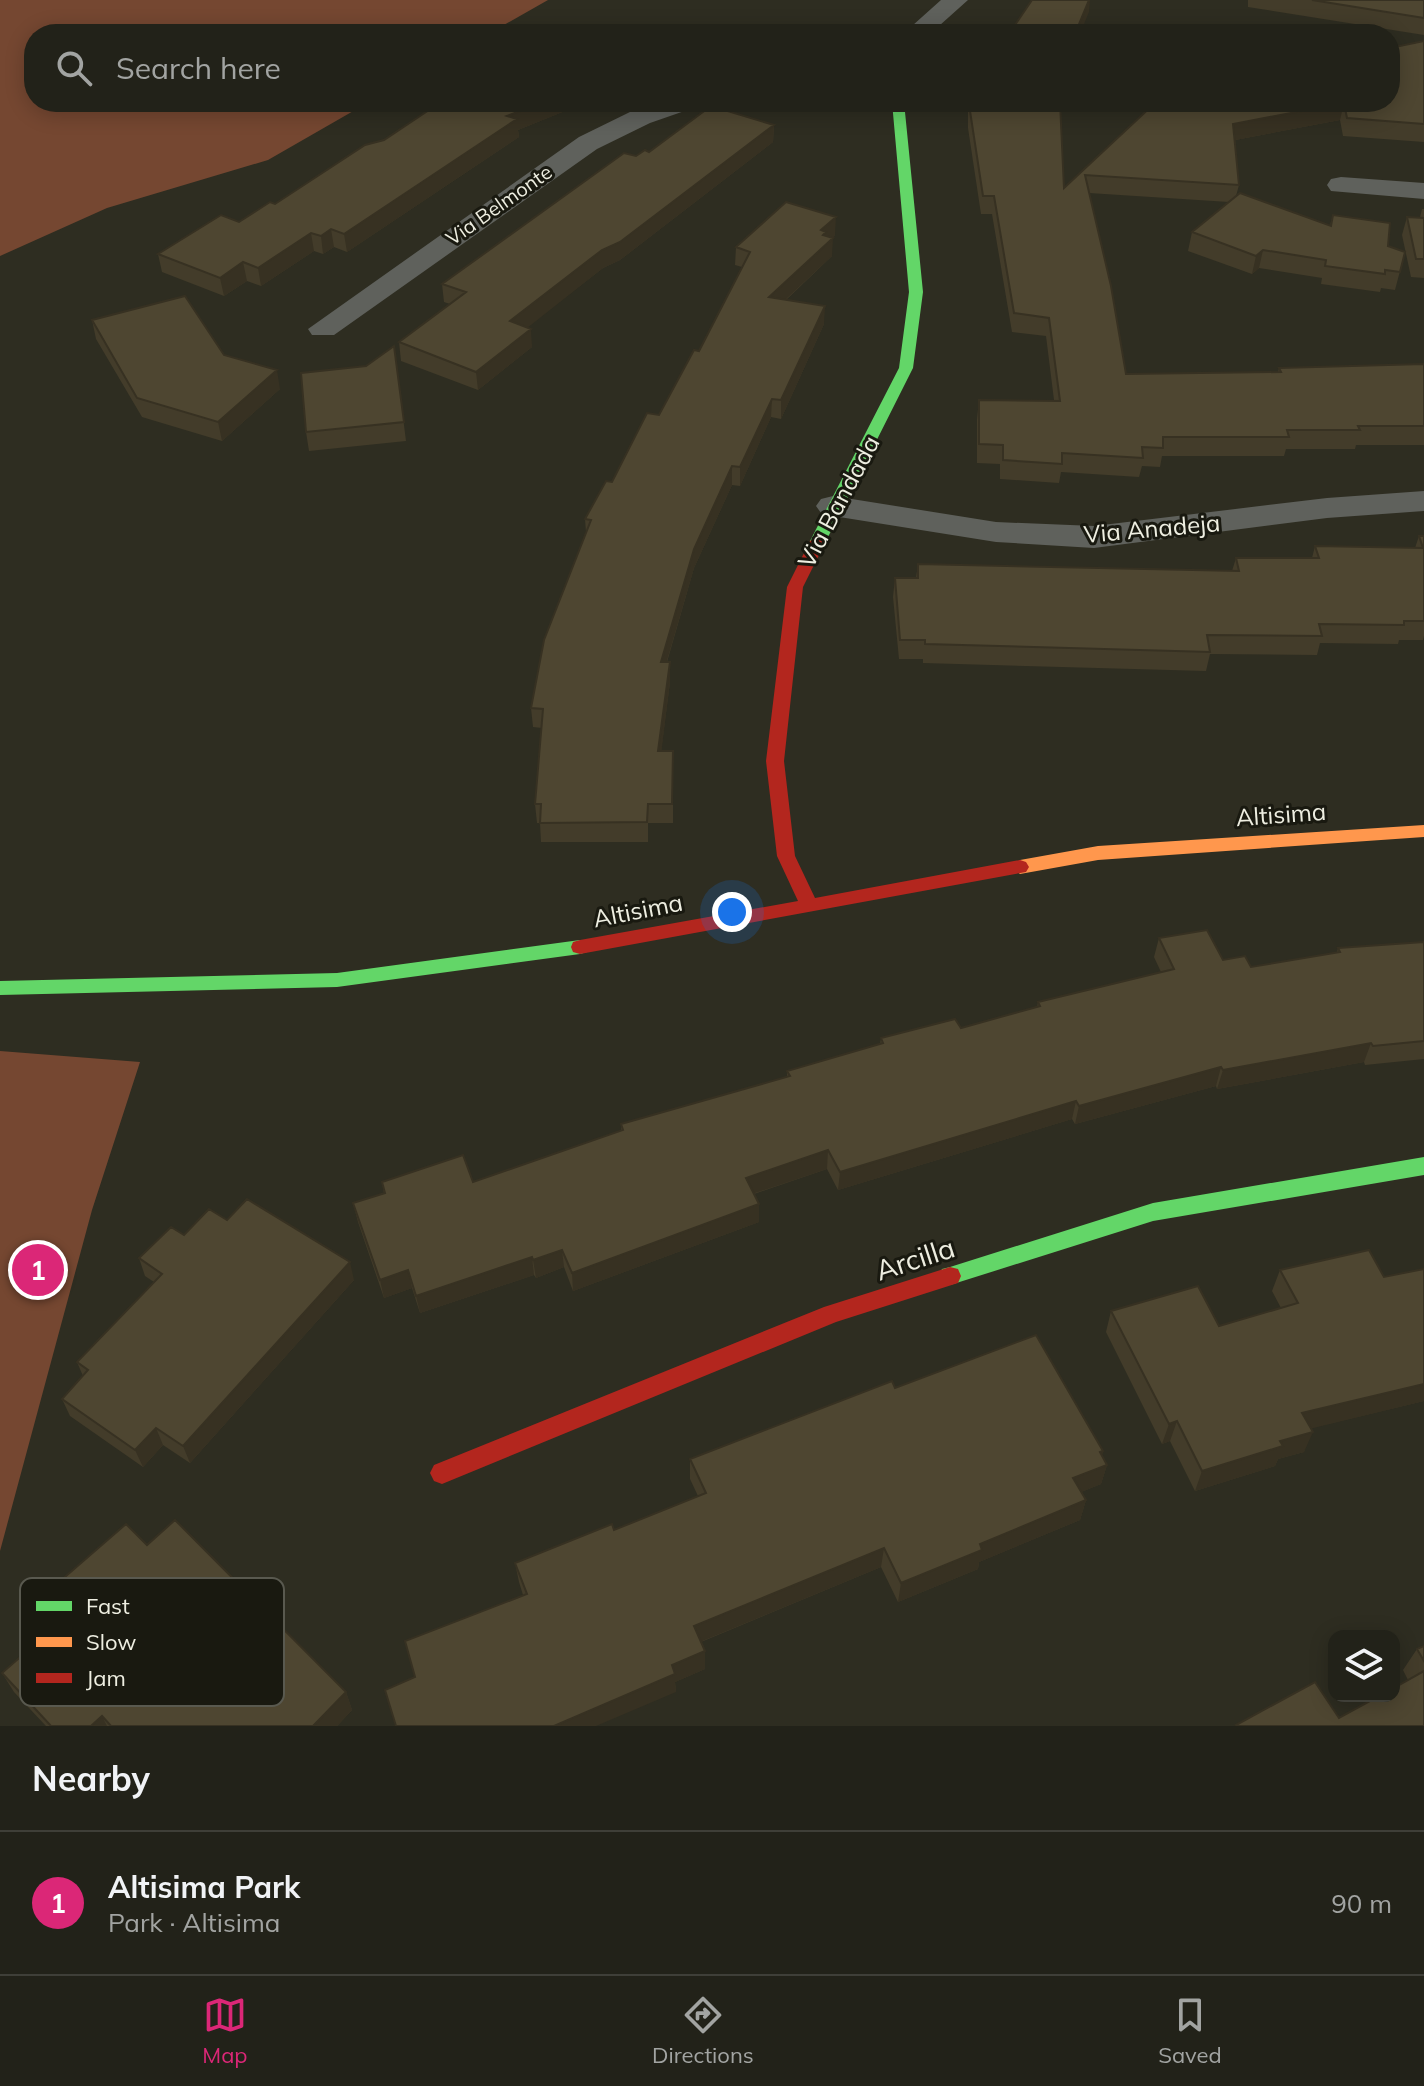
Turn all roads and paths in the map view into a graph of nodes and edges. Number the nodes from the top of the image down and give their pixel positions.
1 (956, 0) edge
2 (927, 24) edge
3 (656, 112) edge
4 (899, 112) edge
5 (1341, 185) dead end
6 (1424, 191) edge
7 (323, 329) dead end
8 (1424, 501) edge
9 (833, 506) junction
10 (1424, 831) edge
11 (808, 903) junction
12 (0, 988) edge
13 (1424, 1166) edge
14 (442, 1473) dead end

1 - 2 street
3 - 7 street, Via Belmonte
4 - 9 street, Via Bandada
5 - 6 street
8 - 9 street, Via Anadeja
9 - 11 street, Via Bandada
10 - 11 street, Altisima
11 - 12 street, Altisima
13 - 14 street, Arcilla

